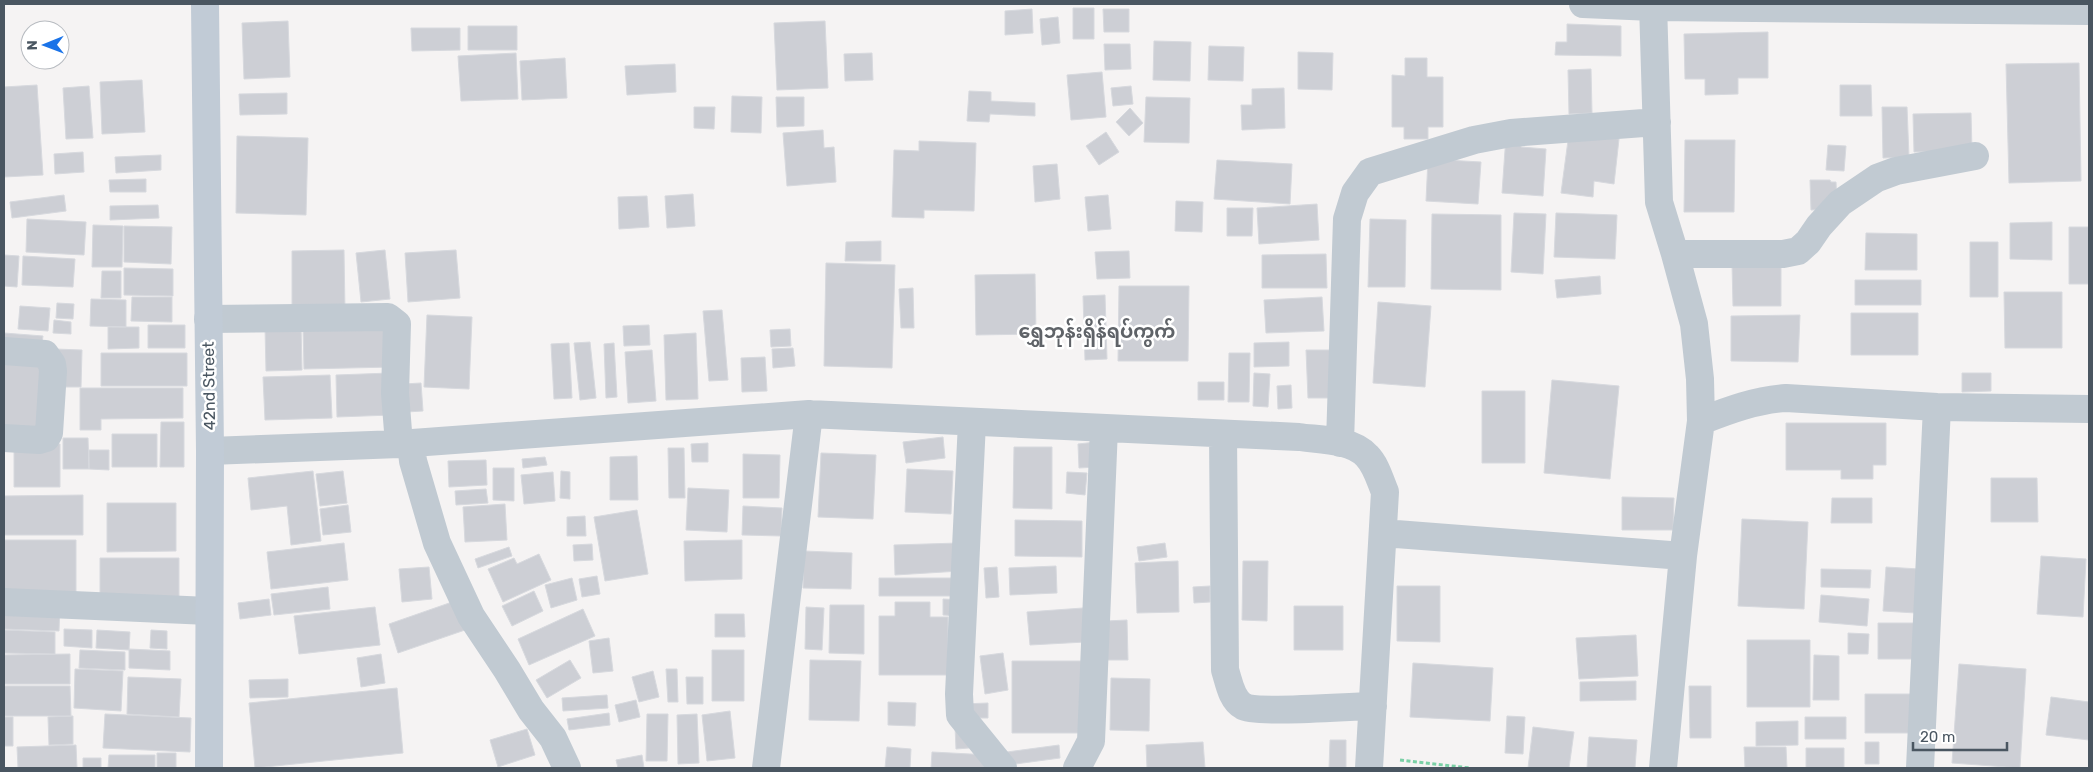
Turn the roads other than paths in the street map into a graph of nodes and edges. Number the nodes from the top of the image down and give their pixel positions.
1 (205, 4) edge
2 (1583, 4) edge
3 (1653, 5) edge
4 (2089, 11) edge
5 (1657, 122) junction
6 (1976, 156) dead end
7 (1675, 254) junction
8 (208, 319) junction
9 (4, 351) edge
10 (1938, 407) junction
11 (2089, 409) edge
12 (809, 414) junction
13 (1701, 420) junction
14 (972, 422) junction
15 (1104, 428) junction
16 (1223, 434) junction
17 (4, 438) edge
18 (1340, 443) junction
19 (405, 444) junction
20 (210, 451) junction
21 (1383, 533) junction
22 (1683, 556) junction
23 (4, 602) edge
24 (209, 611) junction
25 (1373, 706) junction
26 (1369, 762) edge
27 (209, 768) edge
28 (568, 768) edge
29 (766, 768) edge
30 (1003, 768) edge
31 (1077, 768) edge
32 (1663, 768) edge
33 (1920, 768) edge

1 - 8 street, 42nd Street
2 - 3 street
3 - 4 street
3 - 5 street
5 - 7 street
5 - 18 street
6 - 7 street
7 - 13 street
8 - 19 street
8 - 20 street, 42nd Street
9 - 17 street
10 - 11 street
10 - 13 street
10 - 33 street
12 - 14 street
12 - 19 street
12 - 29 street
13 - 22 street
14 - 15 street
14 - 30 street
15 - 16 street
15 - 31 street
16 - 18 street
16 - 25 street
18 - 21 street
19 - 20 street
19 - 28 street
20 - 24 street, 42nd Street
21 - 22 street
21 - 25 street
22 - 32 street
23 - 24 street
24 - 27 street, 42nd Street
25 - 26 street

